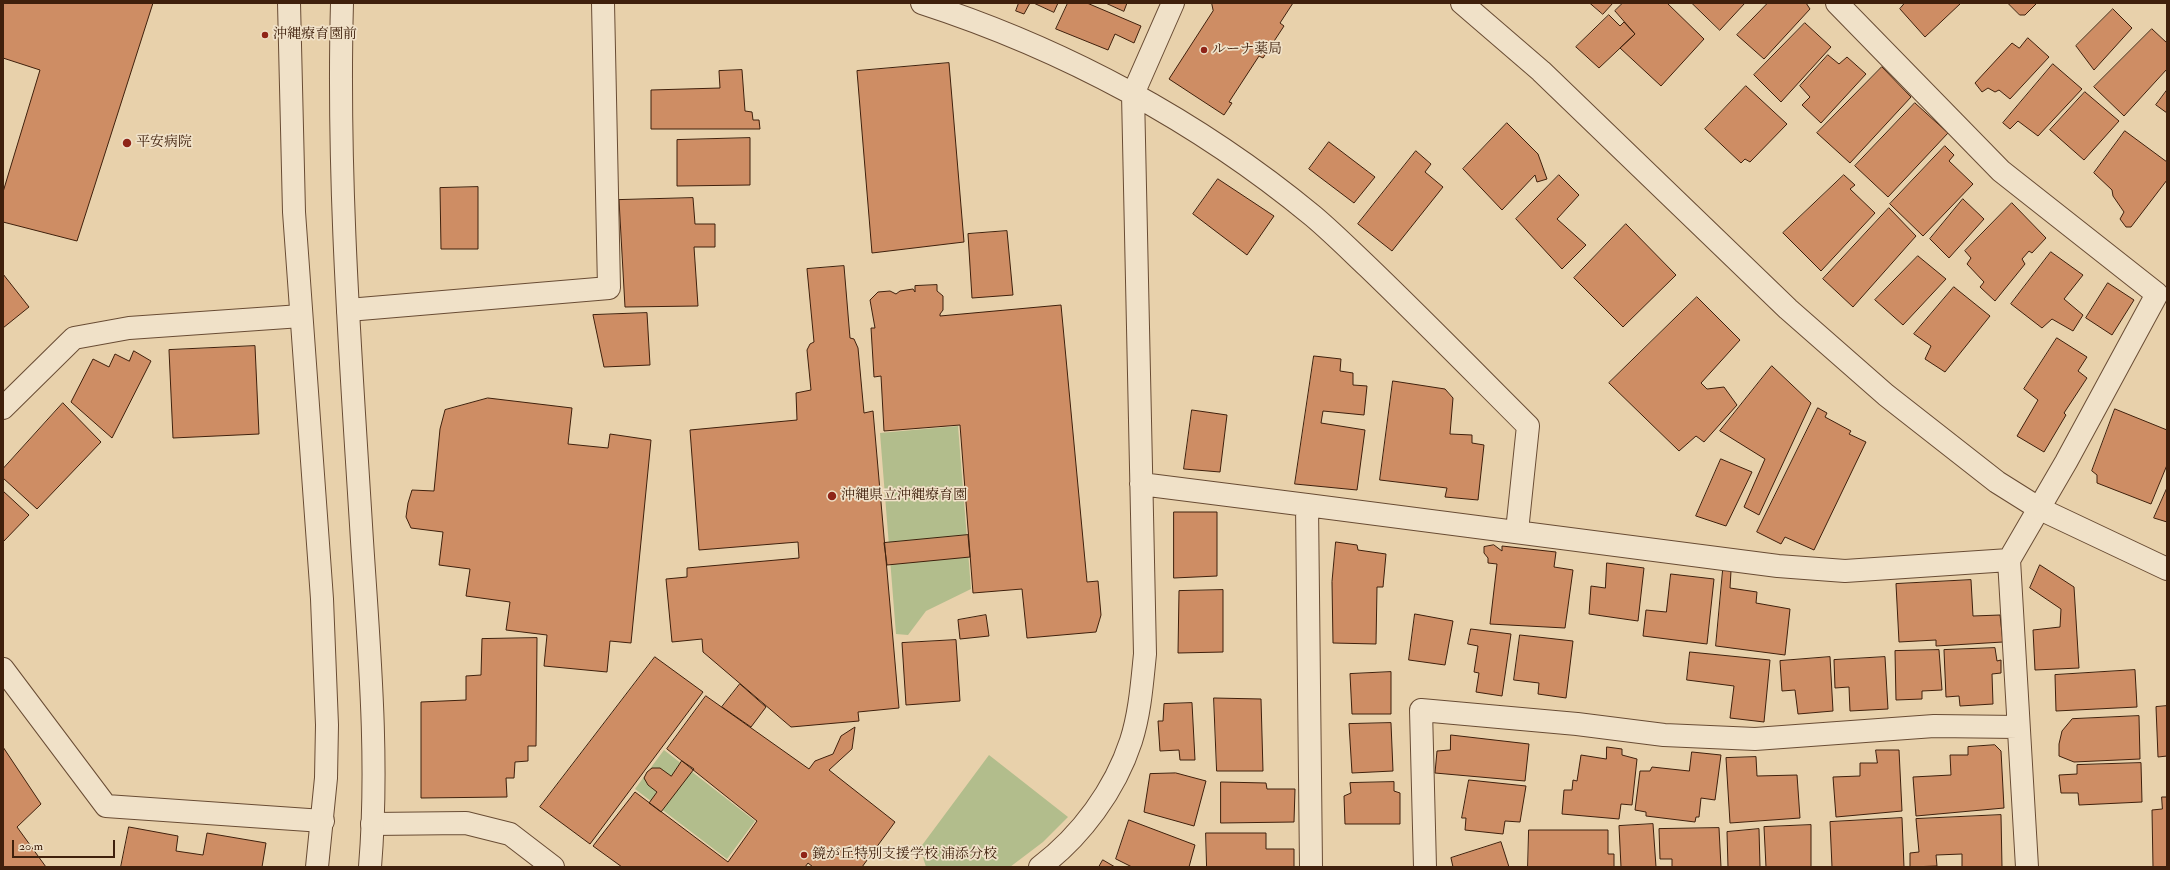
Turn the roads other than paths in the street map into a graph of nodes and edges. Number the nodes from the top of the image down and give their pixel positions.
1 (289, 3) edge
2 (342, 3) edge
3 (604, 3) edge
4 (922, 3) edge
5 (1173, 3) edge
6 (1462, 3) edge
7 (1838, 3) edge
8 (1133, 94) junction
9 (2162, 296) edge
10 (348, 310) junction
11 (301, 316) junction
12 (3, 408) edge
13 (1141, 484) junction
14 (1307, 505) junction
15 (2040, 509) junction
16 (1517, 531) junction
17 (2010, 560) junction
18 (2167, 569) edge
19 (3, 669) edge
20 (2018, 727) junction
21 (323, 821) junction
22 (372, 824) junction
23 (317, 867) edge
24 (370, 867) edge
25 (552, 867) edge
26 (1040, 867) edge
27 (1311, 867) edge
28 (1425, 867) edge
29 (2027, 867) edge

1 - 11 street
2 - 10 street
3 - 10 street
4 - 8 street
5 - 8 street
6 - 15 street
7 - 9 street
8 - 13 street
8 - 16 street
9 - 15 street
10 - 22 street
11 - 12 street
11 - 21 street
13 - 14 street
13 - 26 street
14 - 16 street
14 - 27 street
15 - 17 street
15 - 18 street
16 - 17 street
17 - 20 street
19 - 21 street
20 - 28 street
20 - 29 street
21 - 23 street
22 - 24 street
22 - 25 street

